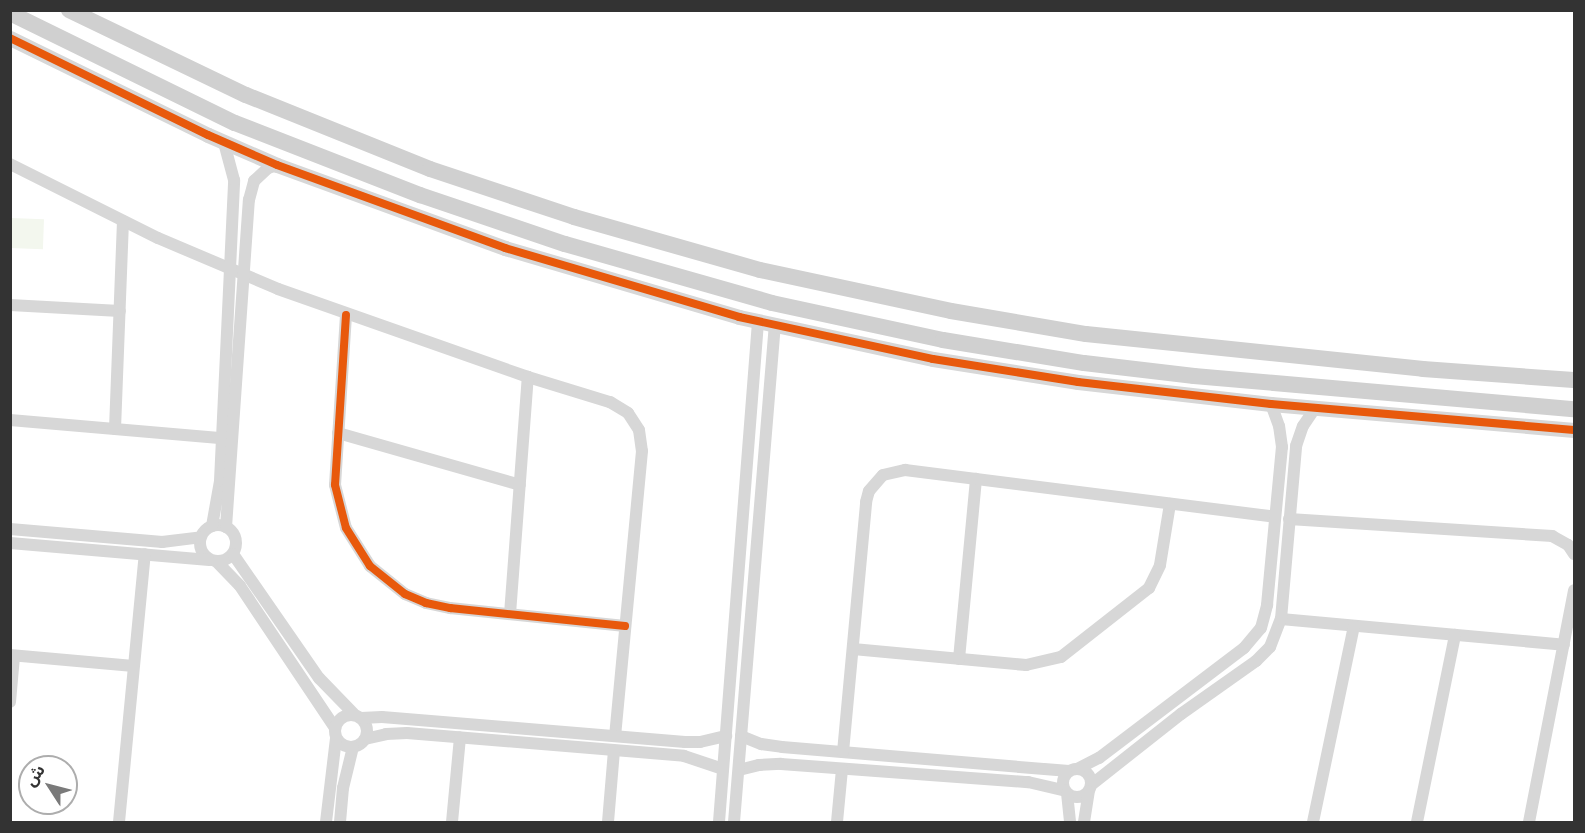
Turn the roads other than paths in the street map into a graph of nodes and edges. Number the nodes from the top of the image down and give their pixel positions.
1 (69, 10) edge
2 (10, 13) edge
3 (10, 38) edge
4 (225, 143) junction
5 (10, 164) edge
6 (277, 165) junction
7 (574, 217) junction
8 (123, 221) junction
9 (620, 231) junction
10 (565, 244) junction
11 (613, 259) junction
12 (229, 270) junction
13 (244, 276) junction
14 (10, 305) edge
15 (120, 311) junction
16 (346, 315) junction
17 (758, 322) junction
18 (776, 326) junction
19 (528, 377) junction
20 (1575, 380) edge
21 (1271, 404) junction
22 (1316, 408) junction
23 (1575, 409) edge
24 (10, 420) edge
25 (115, 429) junction
26 (1575, 430) edge
27 (338, 433) junction
28 (222, 438) junction
29 (976, 479) junction
30 (520, 485) junction
31 (1170, 504) junction
32 (1275, 517) junction
33 (1289, 519) junction
34 (212, 526) junction
35 (226, 527) junction
36 (10, 529) edge
37 (200, 537) junction
38 (10, 543) edge
39 (145, 554) junction
40 (233, 554) junction
41 (1575, 554) edge
42 (213, 561) junction
43 (1575, 590) edge
44 (510, 614) junction
45 (1281, 620) junction
46 (625, 626) junction
47 (1354, 626) junction
48 (1455, 635) junction
49 (1563, 645) junction
50 (853, 649) junction
51 (12, 656) edge
52 (959, 659) junction
53 (134, 666) junction
54 (10, 702) edge
55 (358, 716) junction
56 (335, 733) junction
57 (741, 735) junction
58 (615, 736) junction
59 (726, 736) junction
60 (460, 737) junction
61 (365, 739) junction
62 (353, 747) junction
63 (614, 750) junction
64 (843, 752) junction
65 (723, 769) junction
66 (842, 769) junction
67 (739, 770) junction
68 (1073, 770) junction
69 (1090, 788) junction
70 (1066, 792) junction
71 (119, 822) edge
72 (326, 822) edge
73 (340, 822) edge
74 (452, 822) edge
75 (608, 822) edge
76 (719, 822) edge
77 (734, 822) edge
78 (837, 822) edge
79 (1070, 822) edge
80 (1084, 822) edge
81 (1313, 822) edge
82 (1417, 822) edge
83 (1529, 822) edge

1 - 7 main road
2 - 10 main road
3 - 4 street
4 - 6 street
4 - 12 street
5 - 8 street
6 - 13 street
6 - 17 street
7 - 9 main road
7 - 10 main road
8 - 12 street
8 - 15 street
9 - 11 main road
9 - 20 main road
10 - 11 main road
11 - 23 main road
12 - 13 street
12 - 28 street
13 - 16 street
13 - 35 street
14 - 15 street
15 - 25 street
16 - 19 street
16 - 27 street
17 - 18 street
17 - 59 street
18 - 21 street
18 - 57 street
19 - 30 street
19 - 46 street
21 - 22 street
21 - 32 street
22 - 26 street
22 - 33 street
24 - 25 street
25 - 28 street
27 - 30 street
27 - 44 street
28 - 34 street
29 - 31 street
29 - 50 street
29 - 52 street
30 - 44 street
31 - 32 street
31 - 52 street
32 - 68 street
33 - 41 street
33 - 45 street
34 - 35 street
34 - 37 street
35 - 40 street
36 - 37 street
37 - 42 street
38 - 39 street
39 - 42 street
39 - 53 street
40 - 42 street
40 - 55 street
42 - 56 street
43 - 49 street
44 - 46 street
45 - 47 street
45 - 69 street
46 - 58 street
47 - 48 street
47 - 81 street
48 - 49 street
48 - 82 street
49 - 83 street
50 - 52 street
50 - 64 street
51 - 53 street
51 - 54 street
53 - 71 street
55 - 56 street
55 - 58 street
55 - 61 street
56 - 62 street
56 - 72 street
57 - 64 street
57 - 67 street
58 - 59 street
59 - 65 street
60 - 61 street
60 - 63 street
60 - 74 street
61 - 62 street
62 - 73 street
63 - 65 street
63 - 75 street
64 - 68 street
65 - 76 street
66 - 67 street
66 - 70 street
66 - 78 street
67 - 77 street
68 - 69 street
68 - 70 street
69 - 70 street
69 - 80 street
70 - 79 street

